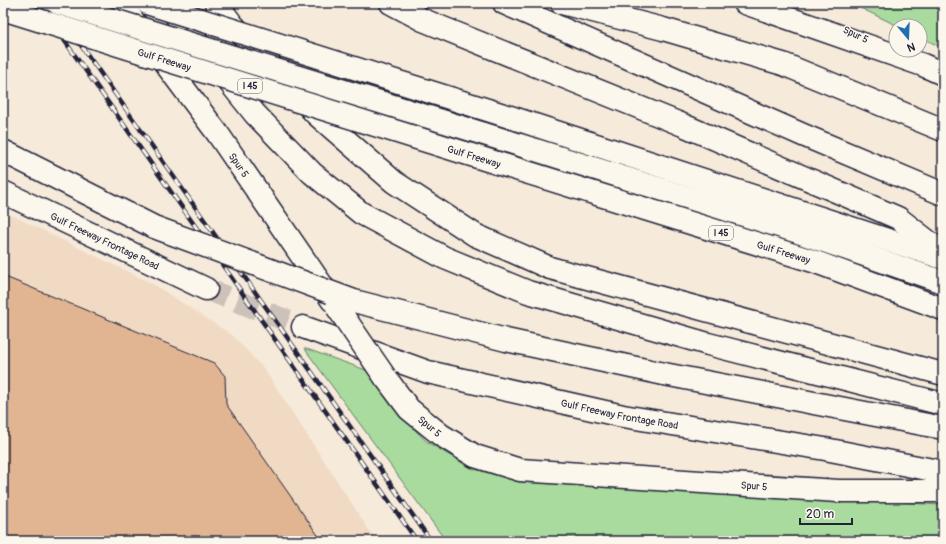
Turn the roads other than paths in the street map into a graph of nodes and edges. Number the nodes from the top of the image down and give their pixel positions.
1 (58, 3) edge
2 (120, 3) edge
3 (147, 3) edge
4 (166, 3) edge
5 (216, 3) edge
6 (391, 3) edge
7 (504, 3) edge
8 (562, 3) edge
9 (745, 3) edge
10 (789, 3) edge
11 (3, 9) edge
12 (923, 65) junction
13 (943, 74) edge
14 (943, 130) edge
15 (3, 151) edge
16 (3, 192) edge
17 (943, 194) edge
18 (943, 253) edge
19 (943, 258) edge
20 (943, 282) edge
21 (206, 289) tunnel mouth
22 (943, 308) edge
23 (303, 327) tunnel mouth
24 (943, 374) edge
25 (943, 404) edge
26 (943, 428) edge
27 (943, 472) edge
28 (943, 491) edge

1 - 20 main road, I 45, bridge
2 - 28 main road, Spur 5, bridge
3 - 19 main road, bridge
4 - 25 main road
5 - 24 main road
6 - 18 main road
7 - 17 main road
8 - 14 main road
9 - 12 main road
10 - 12 main road, Spur 5
11 - 22 main road, Gulf Freeway / I 45, bridge
12 - 13 main road
15 - 26 main road, bridge
16 - 21 main road, Gulf Freeway Frontage Road
23 - 27 main road, Gulf Freeway Frontage Road

